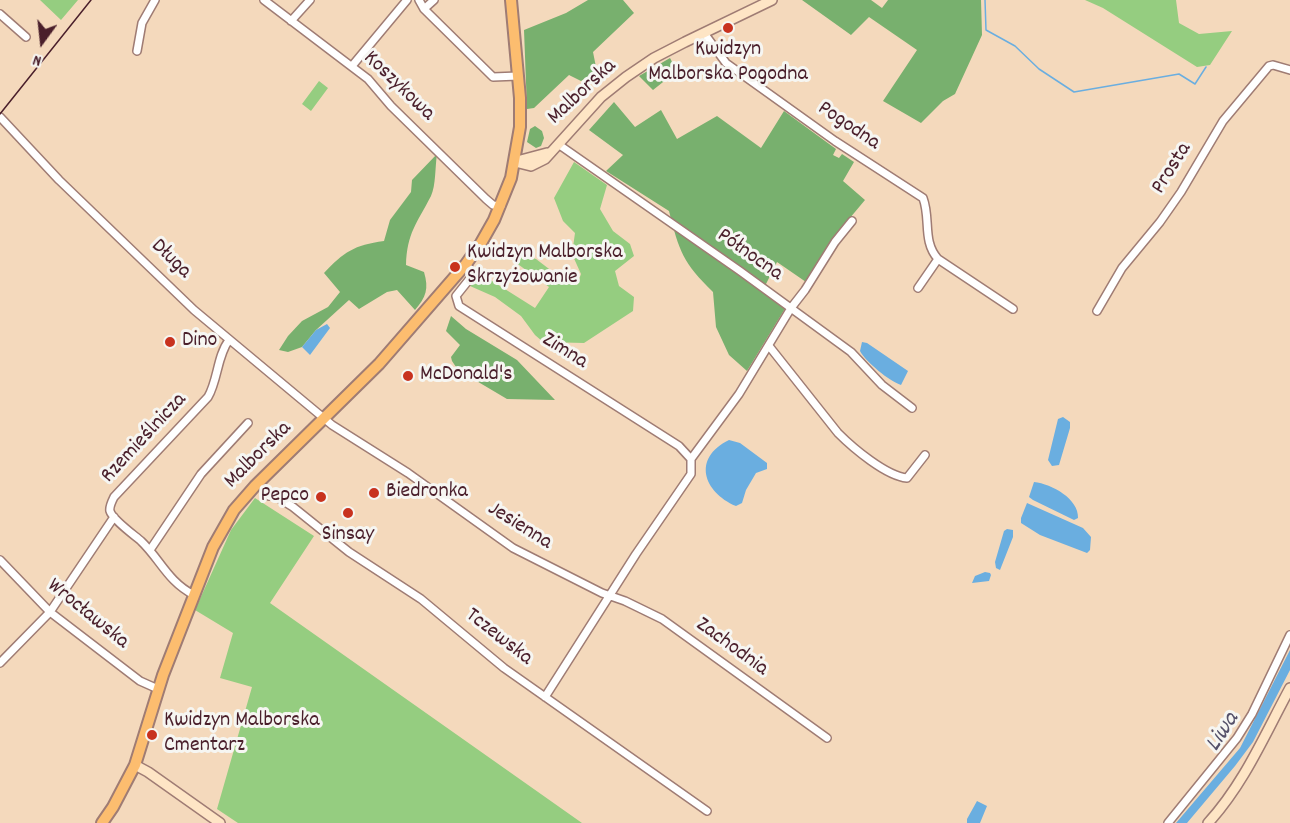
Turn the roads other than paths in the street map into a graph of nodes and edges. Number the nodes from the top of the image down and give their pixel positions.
1 (155, 0) edge
2 (264, 0) edge
3 (310, 0) edge
4 (407, 0) edge
5 (419, 0) edge
6 (434, 0) edge
7 (511, 0) edge
8 (772, 0) edge
9 (424, 9) junction
10 (0, 14) edge
11 (291, 21) junction
12 (704, 33) junction
13 (26, 37) dead end
14 (137, 51) dead end
15 (352, 66) junction
16 (1290, 70) edge
17 (518, 76) junction
18 (0, 117) edge
19 (558, 144) junction
20 (518, 148) junction
21 (551, 152) junction
22 (530, 158) junction
23 (515, 162) junction
24 (501, 206) junction
25 (852, 221) dead end
26 (938, 259) junction
27 (466, 264) junction
28 (918, 288) dead end
29 (791, 308) junction
30 (1013, 309) dead end
31 (1097, 311) dead end
32 (229, 340) junction
33 (769, 346) junction
34 (912, 408) dead end
35 (325, 418) junction
36 (248, 423) dead end
37 (925, 455) dead end
38 (691, 459) junction
39 (269, 496) dead end
40 (114, 517) junction
41 (150, 550) junction
42 (0, 560) edge
43 (194, 595) junction
44 (609, 596) junction
45 (50, 612) junction
46 (1290, 635) edge
47 (0, 663) edge
48 (1290, 688) edge
49 (158, 689) junction
50 (545, 697) junction
51 (827, 738) dead end
52 (135, 765) junction
53 (707, 811) dead end
54 (102, 823) edge
55 (220, 823) edge
56 (1168, 823) edge
57 (1208, 823) edge

1 - 14 street
2 - 11 street, Koszykowa
3 - 11 street
4 - 15 street
5 - 9 street
6 - 9 street
7 - 17 main road
8 - 12 street, Malborska
9 - 17 street
10 - 13 street
11 - 15 street, Koszykowa
12 - 19 street, Malborska
12 - 26 street, Pogodna
15 - 24 street, Koszykowa
16 - 31 street, Prosta
17 - 20 main road
18 - 32 street, Długa
19 - 21 street, Malborska
19 - 29 street, Północna
20 - 22 street
20 - 23 main road
21 - 22 street, Malborska
21 - 23 street, Malborska
22 - 23 street, Malborska
23 - 24 main road, Malborska
24 - 27 main road, Malborska
25 - 29 street
26 - 28 street
26 - 30 street
27 - 35 main road, Malborska
27 - 38 street, Zimna
29 - 33 street
29 - 34 street, Północna
32 - 35 street, Długa
32 - 40 street, Rzemieślnicza
33 - 37 street
33 - 38 street
35 - 43 main road, Malborska
35 - 44 street, Jesienna
36 - 41 street
38 - 44 street
39 - 50 street, Tczewska
40 - 41 street, Rzemieślnicza
40 - 45 street
41 - 43 street, Rzemieślnicza
42 - 45 street, Wrocławska
43 - 49 main road, Malborska
44 - 50 street
44 - 51 street, Zachodnia
45 - 47 street
45 - 49 street, Wrocławska
46 - 56 street
48 - 57 street
49 - 52 main road, Malborska
50 - 53 street, Tczewska
52 - 54 main road, Malborska
52 - 55 street

